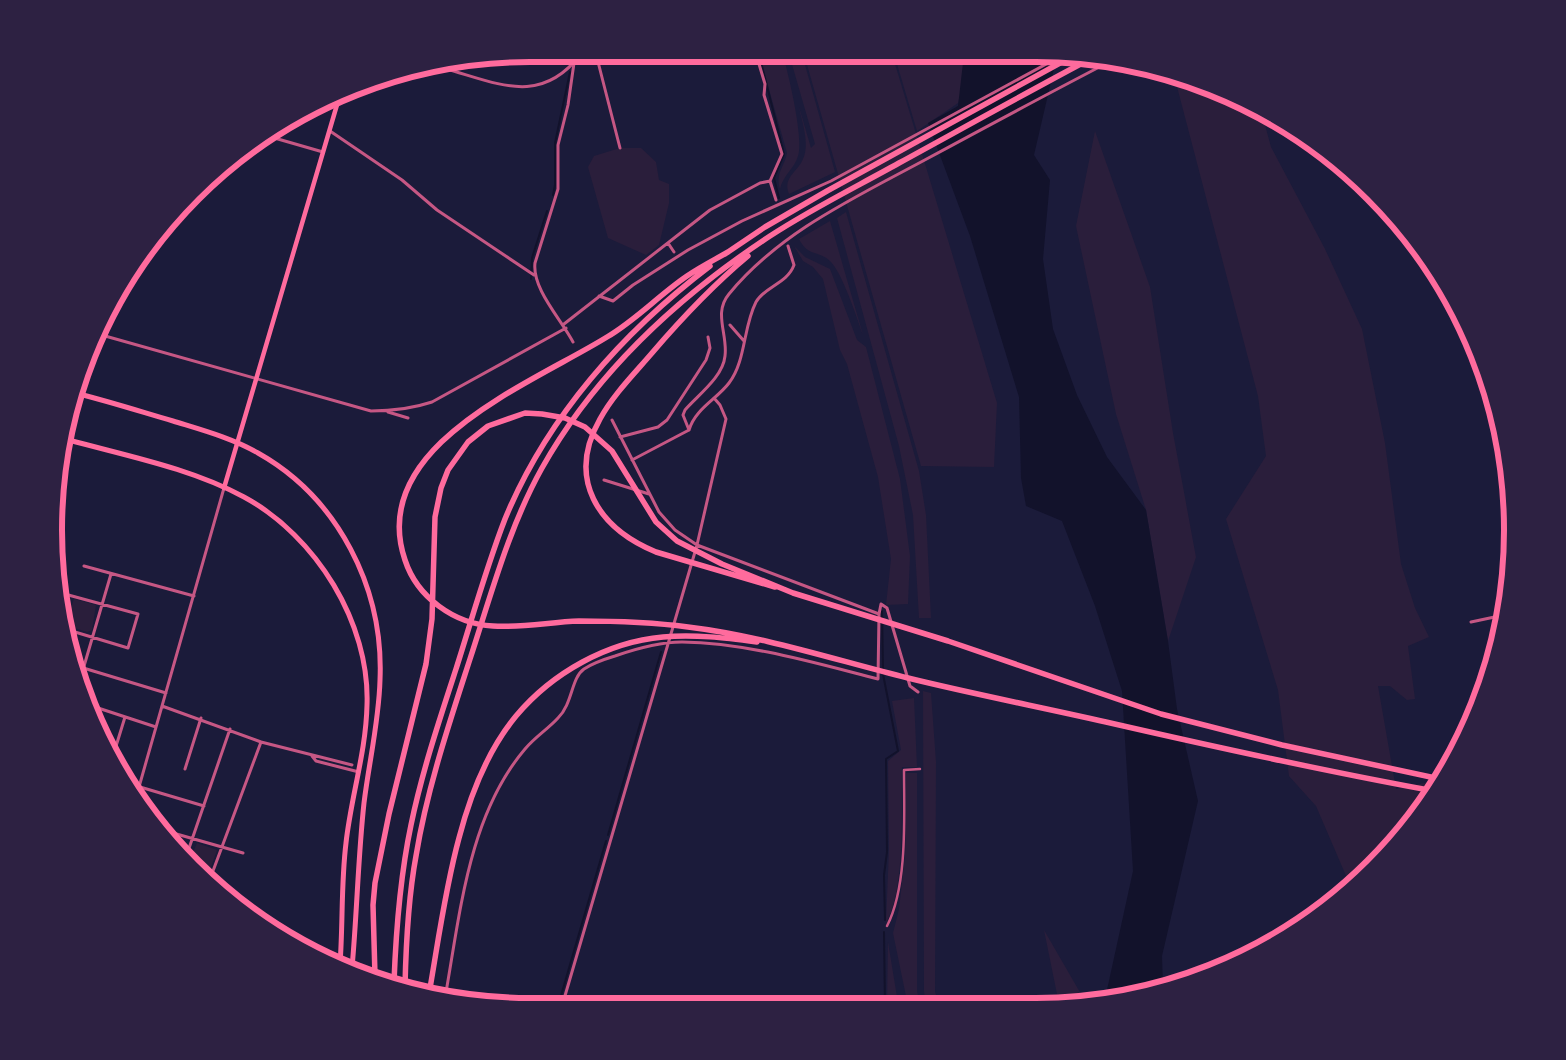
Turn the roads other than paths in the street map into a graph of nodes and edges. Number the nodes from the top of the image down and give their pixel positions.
1 (598, 62) edge
2 (758, 62) edge
3 (574, 63) joint
4 (1048, 63) edge
5 (1059, 63) edge
6 (1079, 65) edge
7 (1101, 67) edge
8 (448, 69) edge
9 (337, 105) edge
10 (329, 130) junction
11 (275, 138) edge
12 (620, 148) dead end
13 (323, 152) junction
14 (770, 181) junction
15 (776, 200) dead end
16 (772, 235) junction
17 (668, 243) junction
18 (788, 246) dead end
19 (674, 252) dead end
20 (728, 252) junction
21 (534, 275) junction
22 (598, 296) junction
23 (564, 324) junction
24 (730, 325) dead end
25 (566, 328) junction
26 (105, 336) edge
27 (708, 337) dead end
28 (744, 341) junction
29 (573, 342) dead end
30 (256, 379) junction
31 (82, 395) edge
32 (714, 398) junction
33 (384, 411) junction
34 (408, 418) dead end
35 (612, 420) dead end
36 (689, 430) junction
37 (620, 436) junction
38 (71, 441) edge
39 (237, 442) junction
40 (632, 460) junction
41 (604, 480) dead end
42 (224, 488) junction
43 (649, 494) junction
44 (697, 545) junction
45 (84, 566) dead end
46 (112, 574) junction
47 (793, 593) junction
48 (67, 594) edge
49 (194, 596) junction
50 (102, 604) junction
51 (879, 614) junction
52 (1496, 617) edge
53 (1471, 622) dead end
54 (73, 632) edge
55 (92, 637) junction
56 (667, 644) junction
57 (82, 665) edge
58 (862, 665) junction
59 (84, 669) edge
60 (918, 692) dead end
61 (166, 693) junction
62 (162, 706) junction
63 (98, 708) edge
64 (125, 716) junction
65 (201, 718) junction
66 (156, 727) junction
67 (230, 729) junction
68 (261, 742) junction
69 (116, 746) edge
70 (312, 756) junction
71 (352, 765) dead end
72 (185, 768) dead end
73 (920, 769) dead end
74 (359, 772) junction
75 (1433, 777) edge
76 (140, 786) joint
77 (1425, 789) edge
78 (486, 800) dead end
79 (493, 802) junction
80 (204, 806) junction
81 (175, 834) edge
82 (193, 839) junction
83 (222, 847) junction
84 (189, 850) edge
85 (243, 853) dead end
86 (212, 873) edge
87 (887, 926) dead end
88 (340, 957) edge
89 (352, 962) edge
90 (375, 971) edge
91 (394, 977) edge
92 (405, 981) edge
93 (430, 987) edge
94 (446, 990) edge
95 (564, 998) edge

1 - 12 street
2 - 14 street
3 - 8 street
3 - 21 street
4 - 22 street
5 - 20 highway
6 - 16 highway
7 - 36 street
9 - 10 main road
10 - 13 main road
10 - 21 street
11 - 13 street
13 - 30 main road
14 - 15 street
14 - 17 street
16 - 47 highway
16 - 92 highway
17 - 19 street
17 - 22 street
18 - 28 street
20 - 58 highway
20 - 91 highway
21 - 23 street
22 - 23 street
23 - 25 street
24 - 28 street
25 - 29 street
25 - 33 street
26 - 30 street
27 - 37 street
28 - 32 street
30 - 33 street
30 - 39 main road
31 - 39 highway
32 - 36 street
32 - 44 street
33 - 34 street
35 - 37 street
36 - 40 street
37 - 40 street
38 - 42 highway
39 - 42 main road
39 - 89 highway
40 - 43 street
41 - 43 street
42 - 49 street
42 - 74 highway
43 - 44 street
44 - 51 street
44 - 56 street
45 - 46 street
46 - 49 street
46 - 50 street
47 - 75 highway
47 - 90 highway
48 - 50 street
49 - 61 street
50 - 55 street
50 - 55 street
51 - 56 street
51 - 60 street
52 - 53 street
54 - 55 street
55 - 57 street
56 - 79 street
56 - 95 street
58 - 77 highway
58 - 93 highway
59 - 61 street
61 - 62 street
62 - 65 street
62 - 66 street
63 - 64 street
64 - 66 street
64 - 69 street
65 - 67 street
65 - 72 street
66 - 76 street
67 - 68 street
67 - 80 street
68 - 70 street
68 - 83 street
70 - 71 street
70 - 74 street
73 - 87 street
74 - 88 highway
76 - 80 street
78 - 79 street
79 - 94 street
80 - 82 street
81 - 82 street
82 - 83 street
82 - 84 street
83 - 85 street
83 - 86 street

